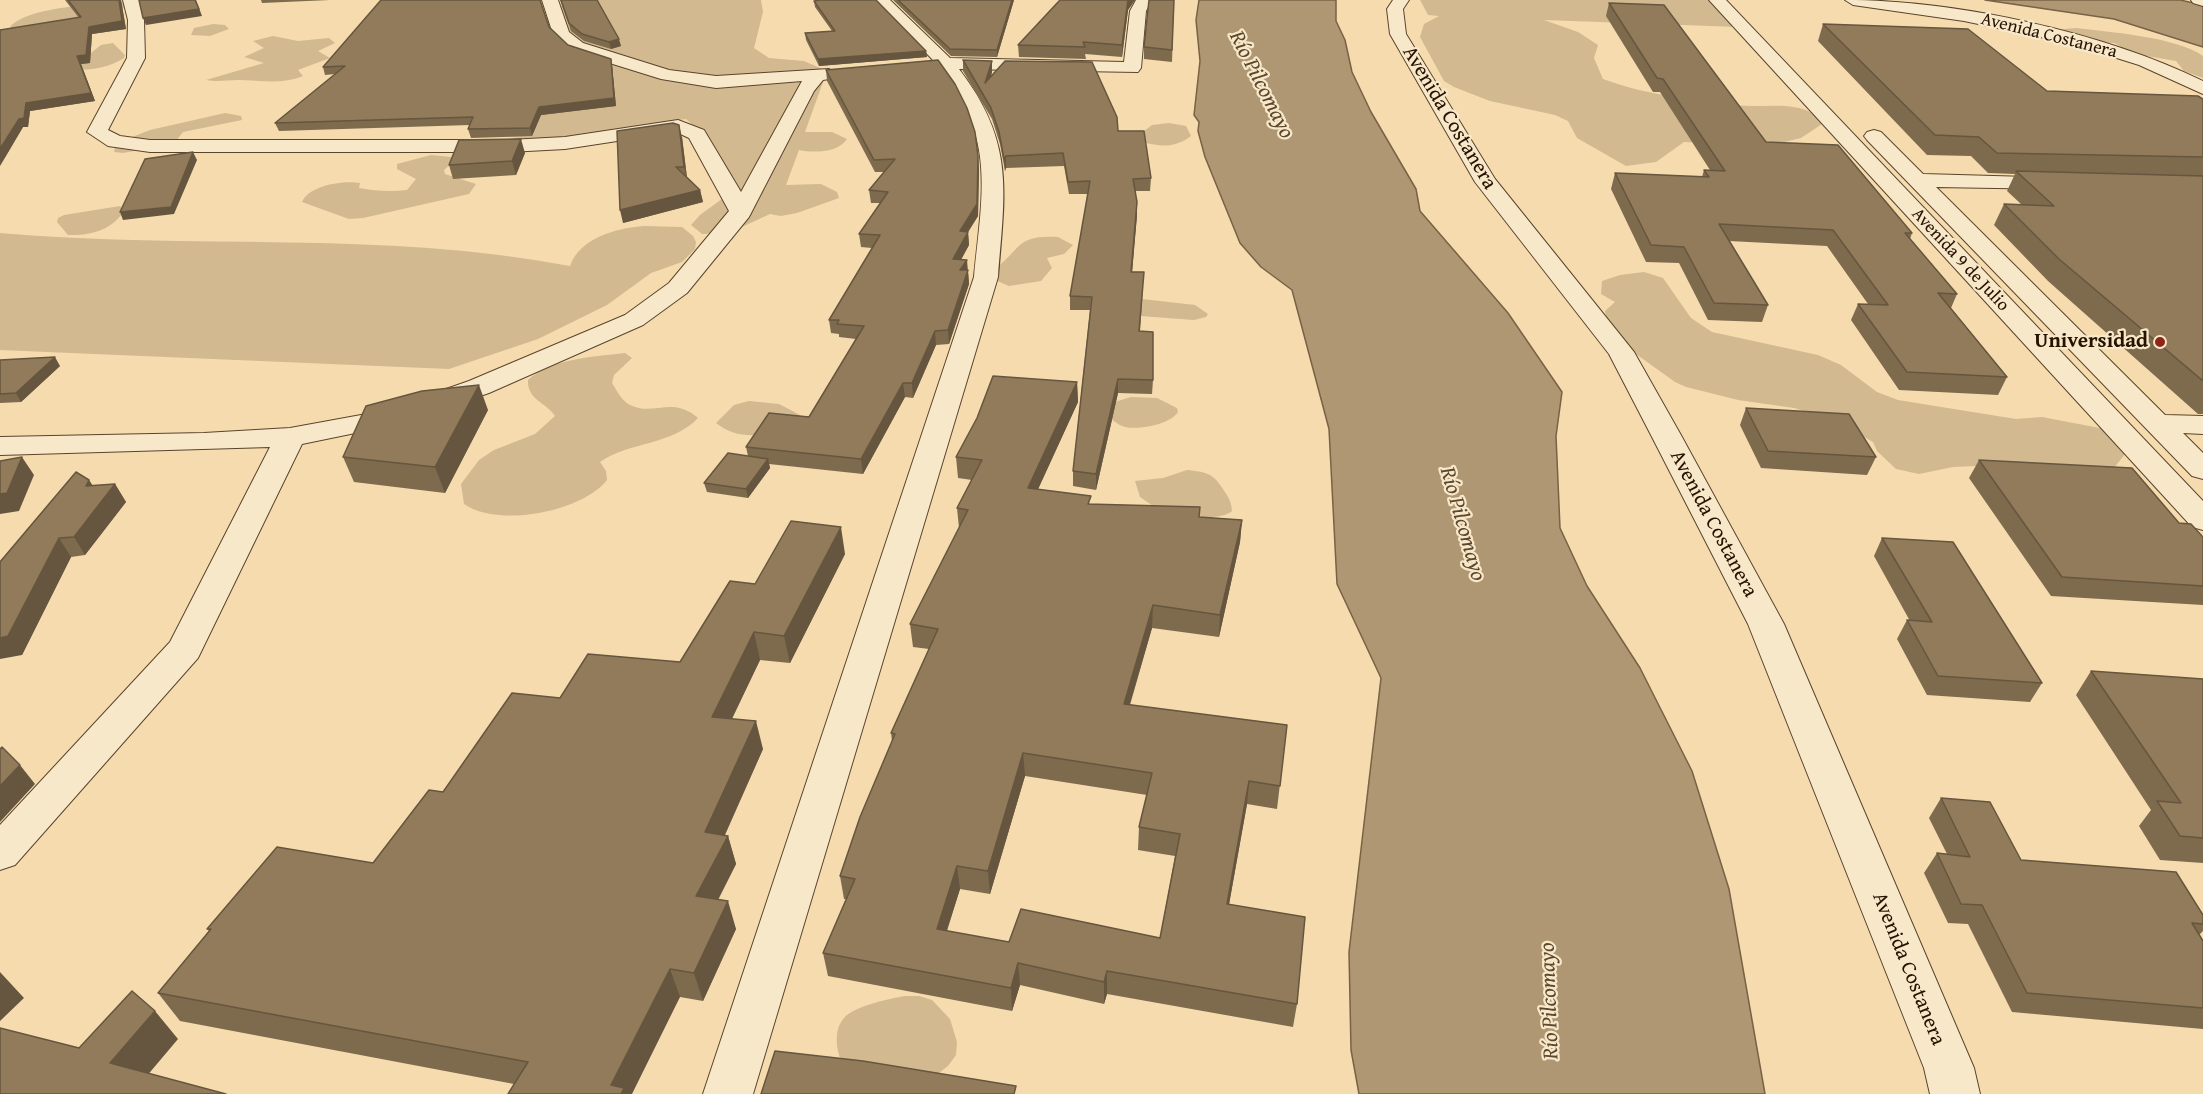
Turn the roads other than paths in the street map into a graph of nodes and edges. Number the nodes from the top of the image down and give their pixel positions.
1 (131, 0) edge
2 (550, 0) edge
3 (880, 0) edge
4 (1144, 0) edge
5 (1401, 0) edge
6 (1716, 0) edge
7 (1740, 0) edge
8 (1853, 0) edge
9 (935, 64) junction
10 (853, 72) edge
11 (817, 75) junction
12 (2203, 88) edge
13 (1917, 180) junction
14 (2072, 184) edge
15 (741, 212) junction
16 (1985, 286) junction
17 (2023, 288) junction
18 (2156, 423) junction
19 (2203, 425) edge
20 (290, 437) junction
21 (0, 446) edge
22 (2203, 470) edge
23 (2203, 520) edge
24 (0, 853) edge
25 (728, 1094) edge
26 (1955, 1094) edge

1 - 15 street
2 - 11 street
3 - 9 street
4 - 9 street
5 - 26 street, Avenida Costanera
6 - 16 street, Avenida 9 de Julio
7 - 13 street, Avenida 9 de Julio
8 - 12 street, Avenida Costanera
9 - 25 street
10 - 11 street
11 - 15 street
13 - 14 street
13 - 17 street, Avenida 9 de Julio
15 - 20 street
16 - 17 street
16 - 23 street, Avenida 9 de Julio
17 - 18 street, Avenida 9 de Julio
18 - 19 street
18 - 22 street, Avenida 9 de Julio
20 - 21 street
20 - 24 street

